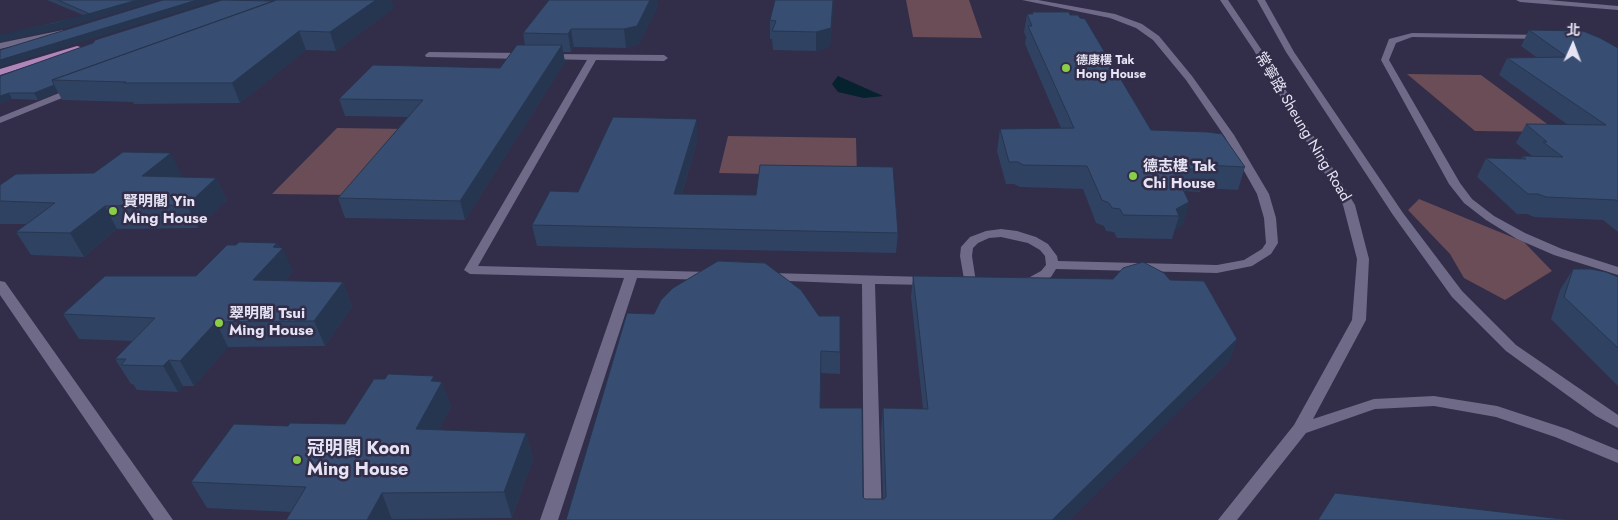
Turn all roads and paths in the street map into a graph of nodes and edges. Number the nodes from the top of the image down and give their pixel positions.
1 (1026, 0) edge
2 (1224, 0) edge
3 (1262, 0) edge
4 (1520, 0) edge
5 (1618, 8) edge
6 (76, 30) joint
7 (1558, 37) edge
8 (90, 45) joint
9 (0, 46) edge
10 (0, 52) edge
11 (429, 55) dead end
12 (533, 56) edge
13 (543, 56) edge
14 (593, 57) junction
15 (664, 58) dead end
16 (0, 72) edge
17 (0, 79) edge
18 (80, 88) edge
19 (0, 120) edge
20 (1052, 265) junction
21 (1618, 270) edge
22 (632, 274) junction
23 (721, 276) edge
24 (760, 277) edge
25 (868, 280) junction
26 (1006, 282) edge
27 (0, 285) edge
28 (1618, 422) edge
29 (1300, 429) junction
30 (1618, 457) edge
31 (164, 520) edge
32 (549, 520) edge
33 (873, 520) edge
34 (1226, 520) edge

1 - 20 street
2 - 29 street, 常寧路 Sheung Ning Road
3 - 28 street, 常寧路 Sheung Ning Road
4 - 5 street
6 - 9 street
6 - 10 main road
7 - 21 street
8 - 16 main road
8 - 17 street
11 - 12 street
13 - 14 street
14 - 15 street
14 - 22 street
18 - 19 street
20 - 25 street
20 - 26 street
22 - 23 street
22 - 32 street
24 - 25 street
25 - 33 street
27 - 31 street
29 - 30 street
29 - 34 street, 常寧路 Sheung Ning Road

